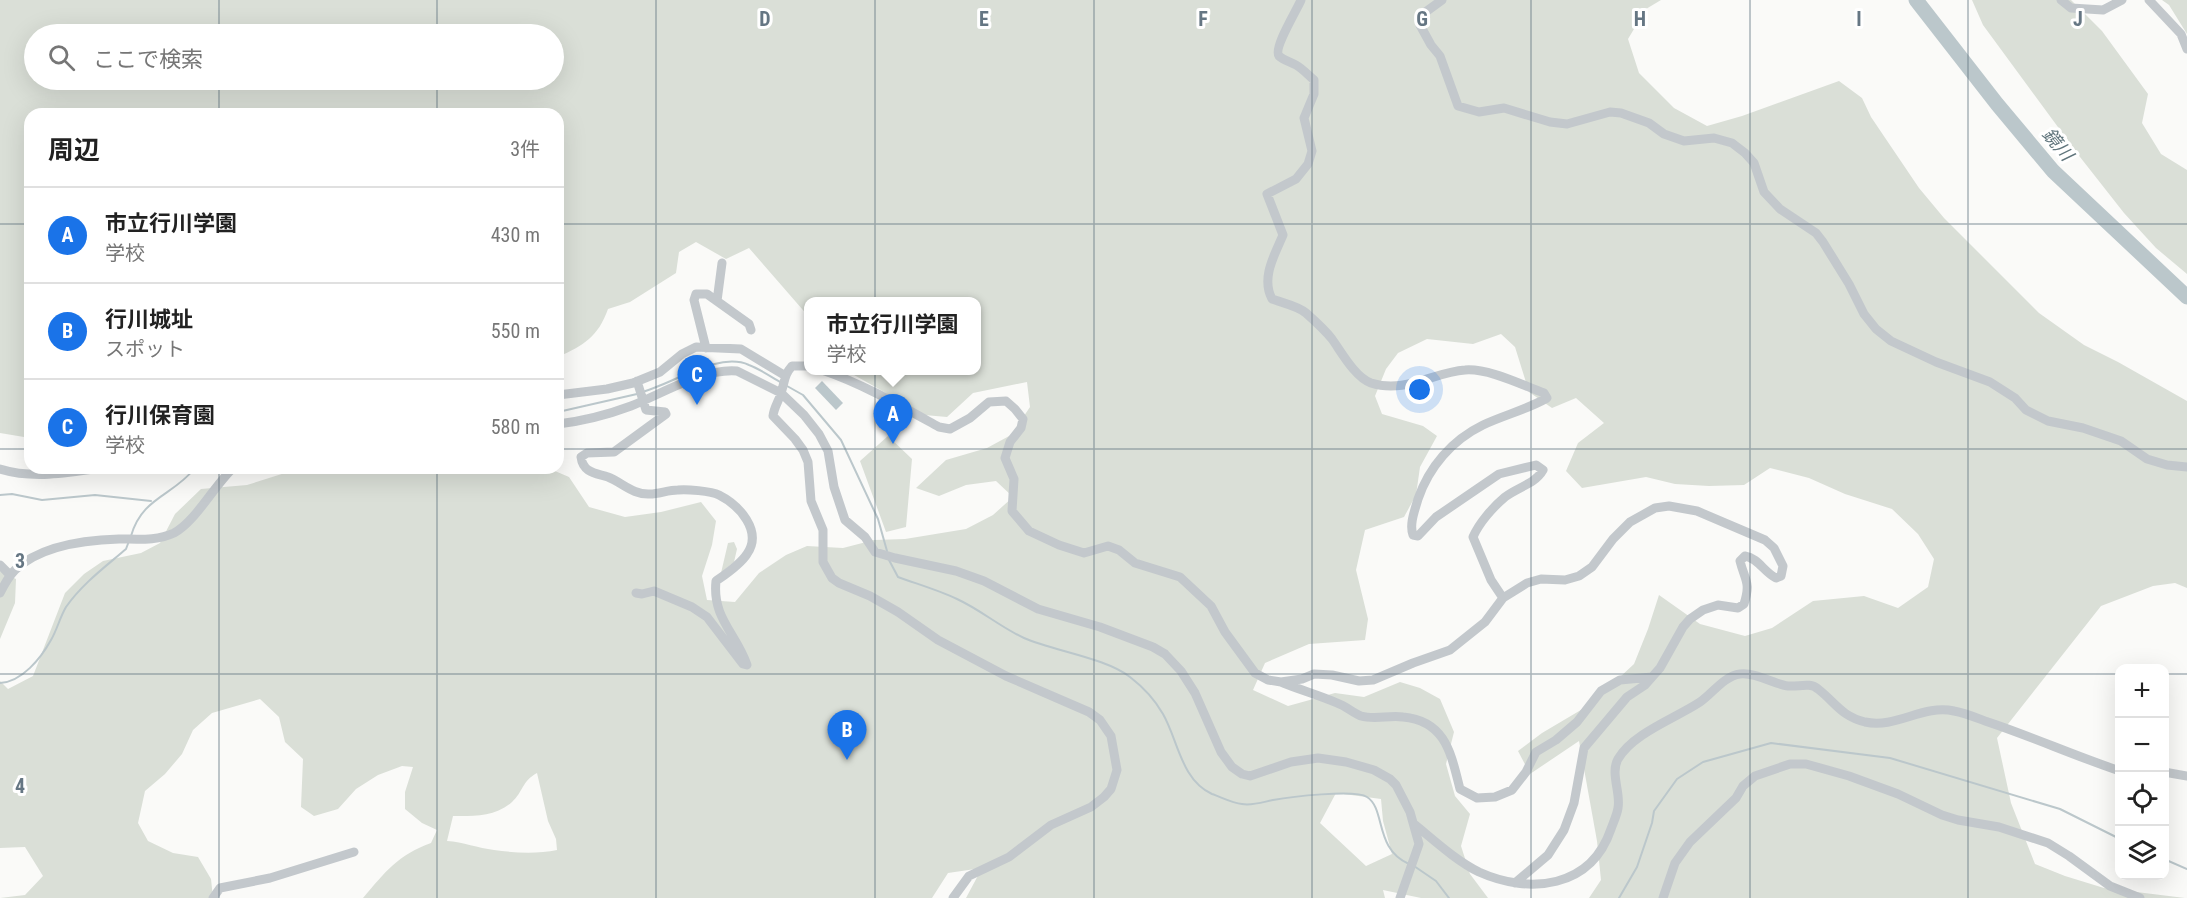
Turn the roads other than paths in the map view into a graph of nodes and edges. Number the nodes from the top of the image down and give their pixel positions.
1 (1301, 0) edge
2 (1442, 0) edge
3 (2061, 0) edge
4 (2122, 0) edge
5 (2149, 0) edge
6 (2187, 49) edge
7 (722, 263) dead end
8 (717, 301) junction
9 (751, 330) dead end
10 (706, 348) junction
11 (804, 366) edge
12 (784, 375) junction
13 (836, 375) edge
14 (637, 381) junction
15 (564, 393) edge
16 (781, 393) junction
17 (643, 400) junction
18 (564, 423) edge
19 (2187, 467) edge
20 (0, 469) edge
21 (24, 473) edge
22 (225, 474) edge
23 (0, 565) edge
24 (10, 575) junction
25 (0, 593) edge
26 (636, 593) dead end
27 (1503, 598) junction
28 (1652, 677) junction
29 (1281, 682) junction
30 (2115, 769) edge
31 (2169, 773) edge
32 (2187, 776) edge
33 (1413, 824) junction
34 (354, 852) dead end
35 (1515, 883) junction
36 (2134, 897) edge
37 (213, 898) edge
38 (953, 898) edge
39 (1400, 898) edge
40 (1663, 898) edge

1 - 27 street
2 - 19 street
3 - 4 street
5 - 6 street
7 - 8 street
8 - 9 street
8 - 10 street
10 - 12 street
10 - 14 street
11 - 12 street
12 - 16 street
13 - 29 street
14 - 15 street
14 - 17 street
16 - 17 street
16 - 33 street
16 - 38 street
17 - 18 street
17 - 26 street
20 - 21 street
22 - 24 street
23 - 24 street
24 - 25 street
27 - 28 street
27 - 29 street
28 - 29 street
28 - 35 street
30 - 35 street
31 - 32 street
33 - 35 street
33 - 39 street
34 - 37 street
36 - 40 street

